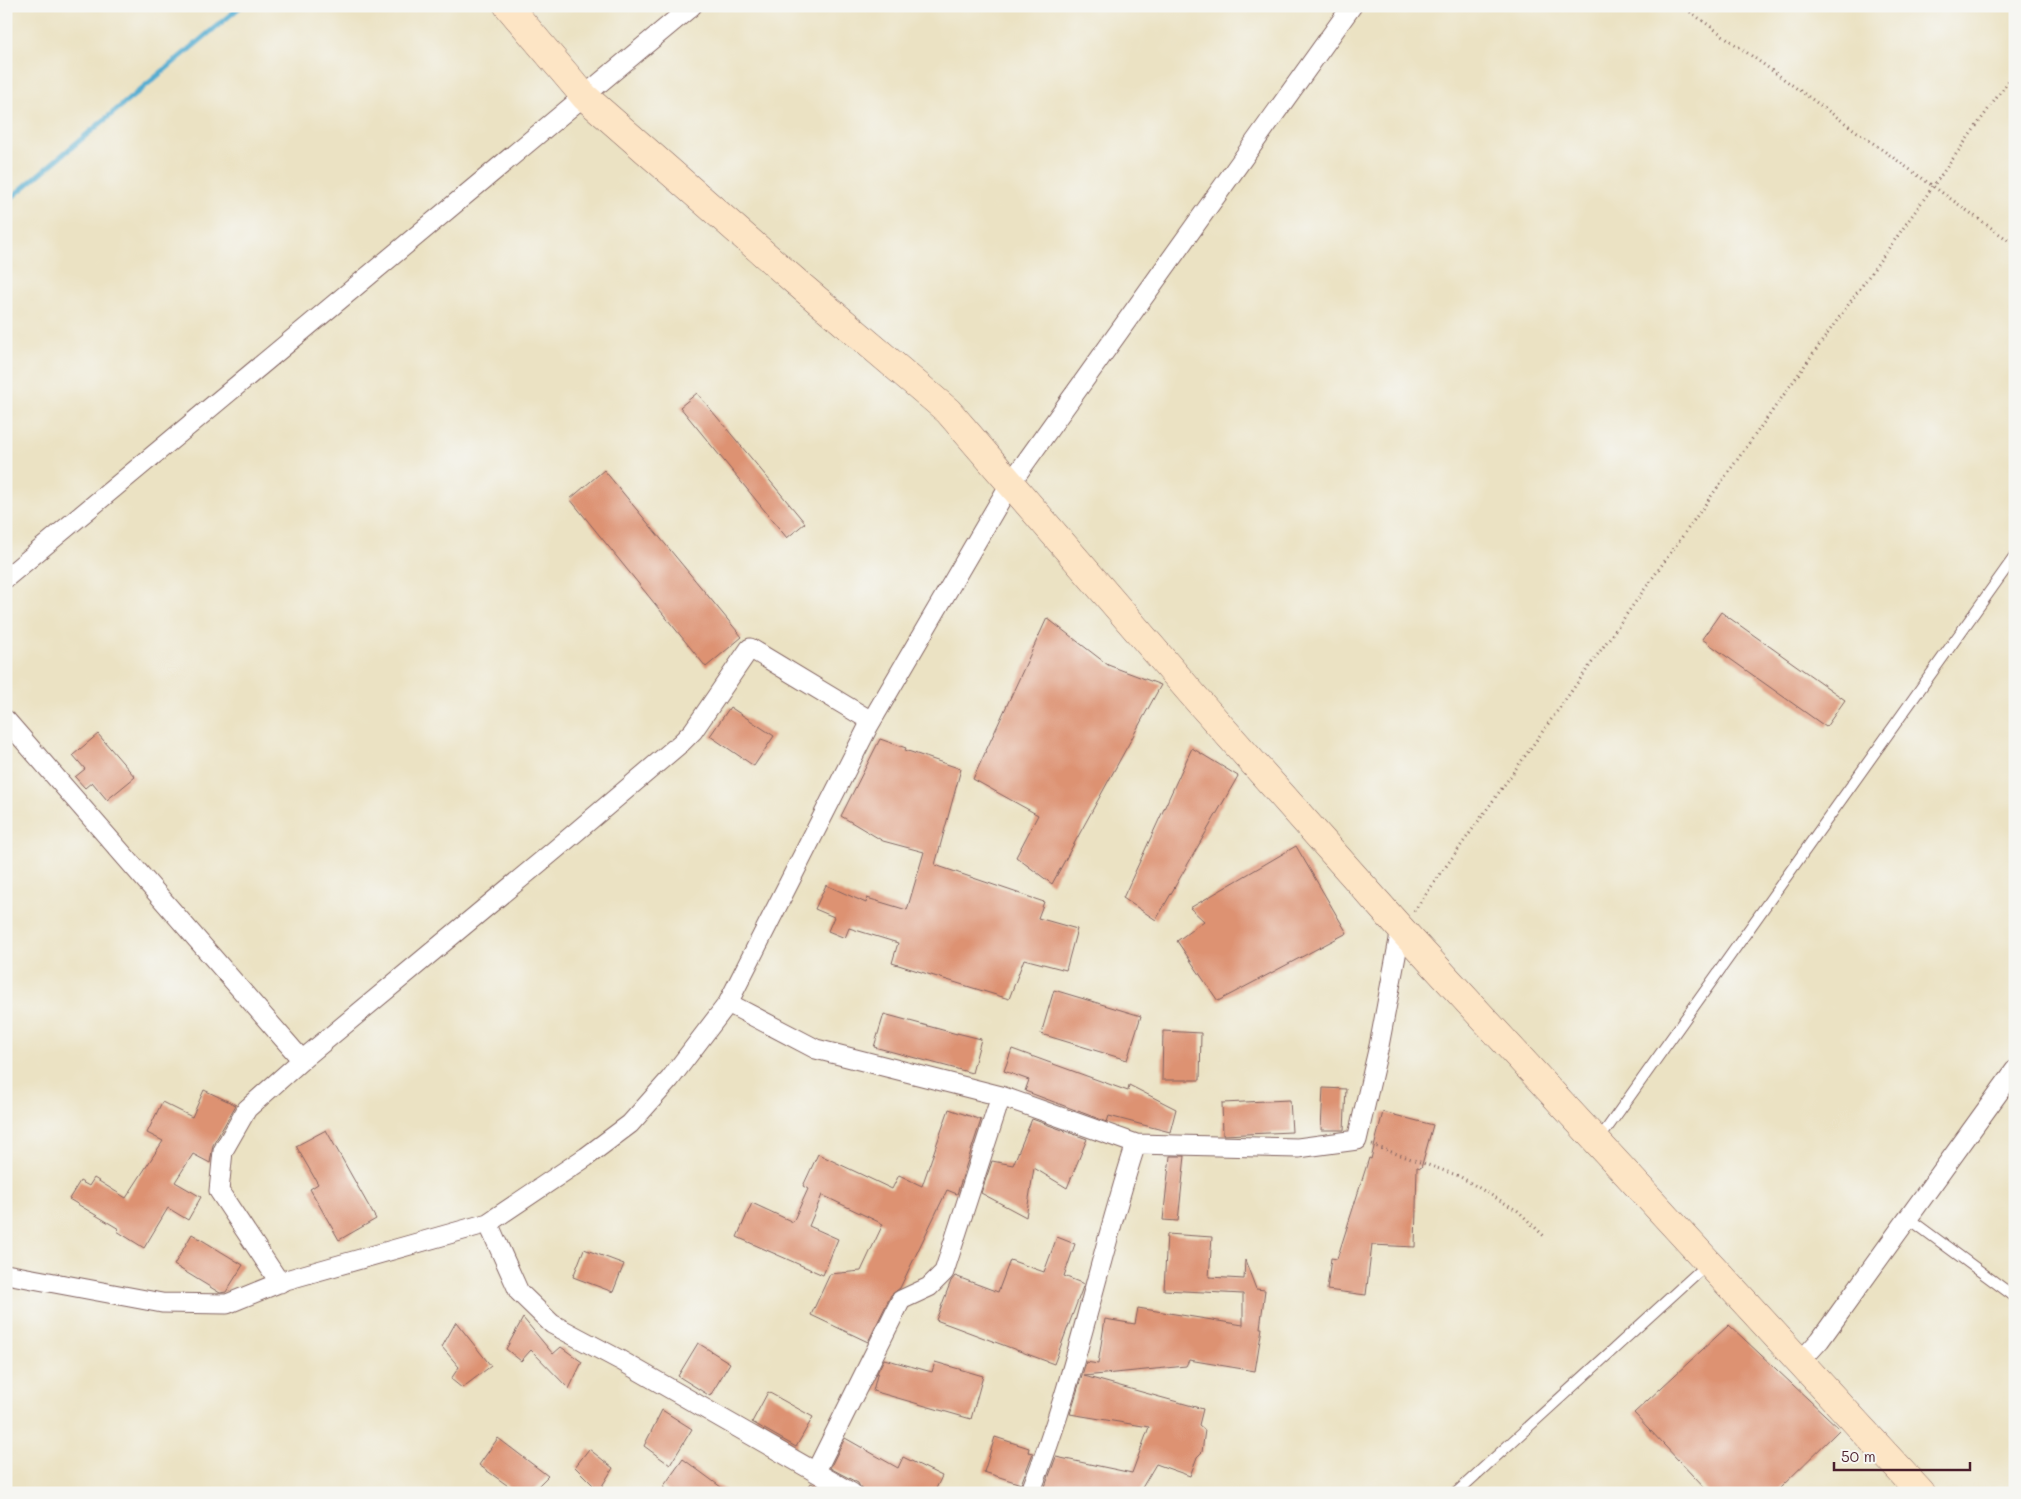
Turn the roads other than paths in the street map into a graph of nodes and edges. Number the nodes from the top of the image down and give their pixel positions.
1 (508, 6) edge
2 (692, 6) edge
3 (1352, 6) edge
4 (585, 97) junction
5 (1010, 484) junction
6 (2015, 556) edge
7 (6, 578) edge
8 (6, 720) edge
9 (871, 721) junction
10 (1401, 929) junction
11 (728, 1003) junction
12 (302, 1060) junction
13 (2015, 1070) edge
14 (1001, 1096) junction
15 (1597, 1142) junction
16 (1136, 1144) junction
17 (1908, 1218) junction
18 (488, 1223) junction
19 (1709, 1262) junction
20 (7, 1276) edge
21 (280, 1283) junction
22 (2015, 1297) edge
23 (1800, 1362) junction
24 (816, 1471) junction
25 (852, 1493) edge
26 (1030, 1493) edge
27 (1456, 1493) edge
28 (1921, 1493) edge

1 - 4 street
2 - 4 street
3 - 5 street
4 - 5 street
4 - 7 street
5 - 9 street
5 - 10 street
6 - 15 lane
8 - 12 street
9 - 11 street
9 - 12 street
10 - 15 street
10 - 16 street
11 - 14 street
11 - 18 street
12 - 21 street
13 - 17 street
14 - 16 street
14 - 24 street
15 - 19 street
16 - 26 street
17 - 22 lane
17 - 23 street
18 - 21 street
18 - 24 street
19 - 23 street
19 - 27 lane
20 - 21 street
23 - 28 street
24 - 25 street

